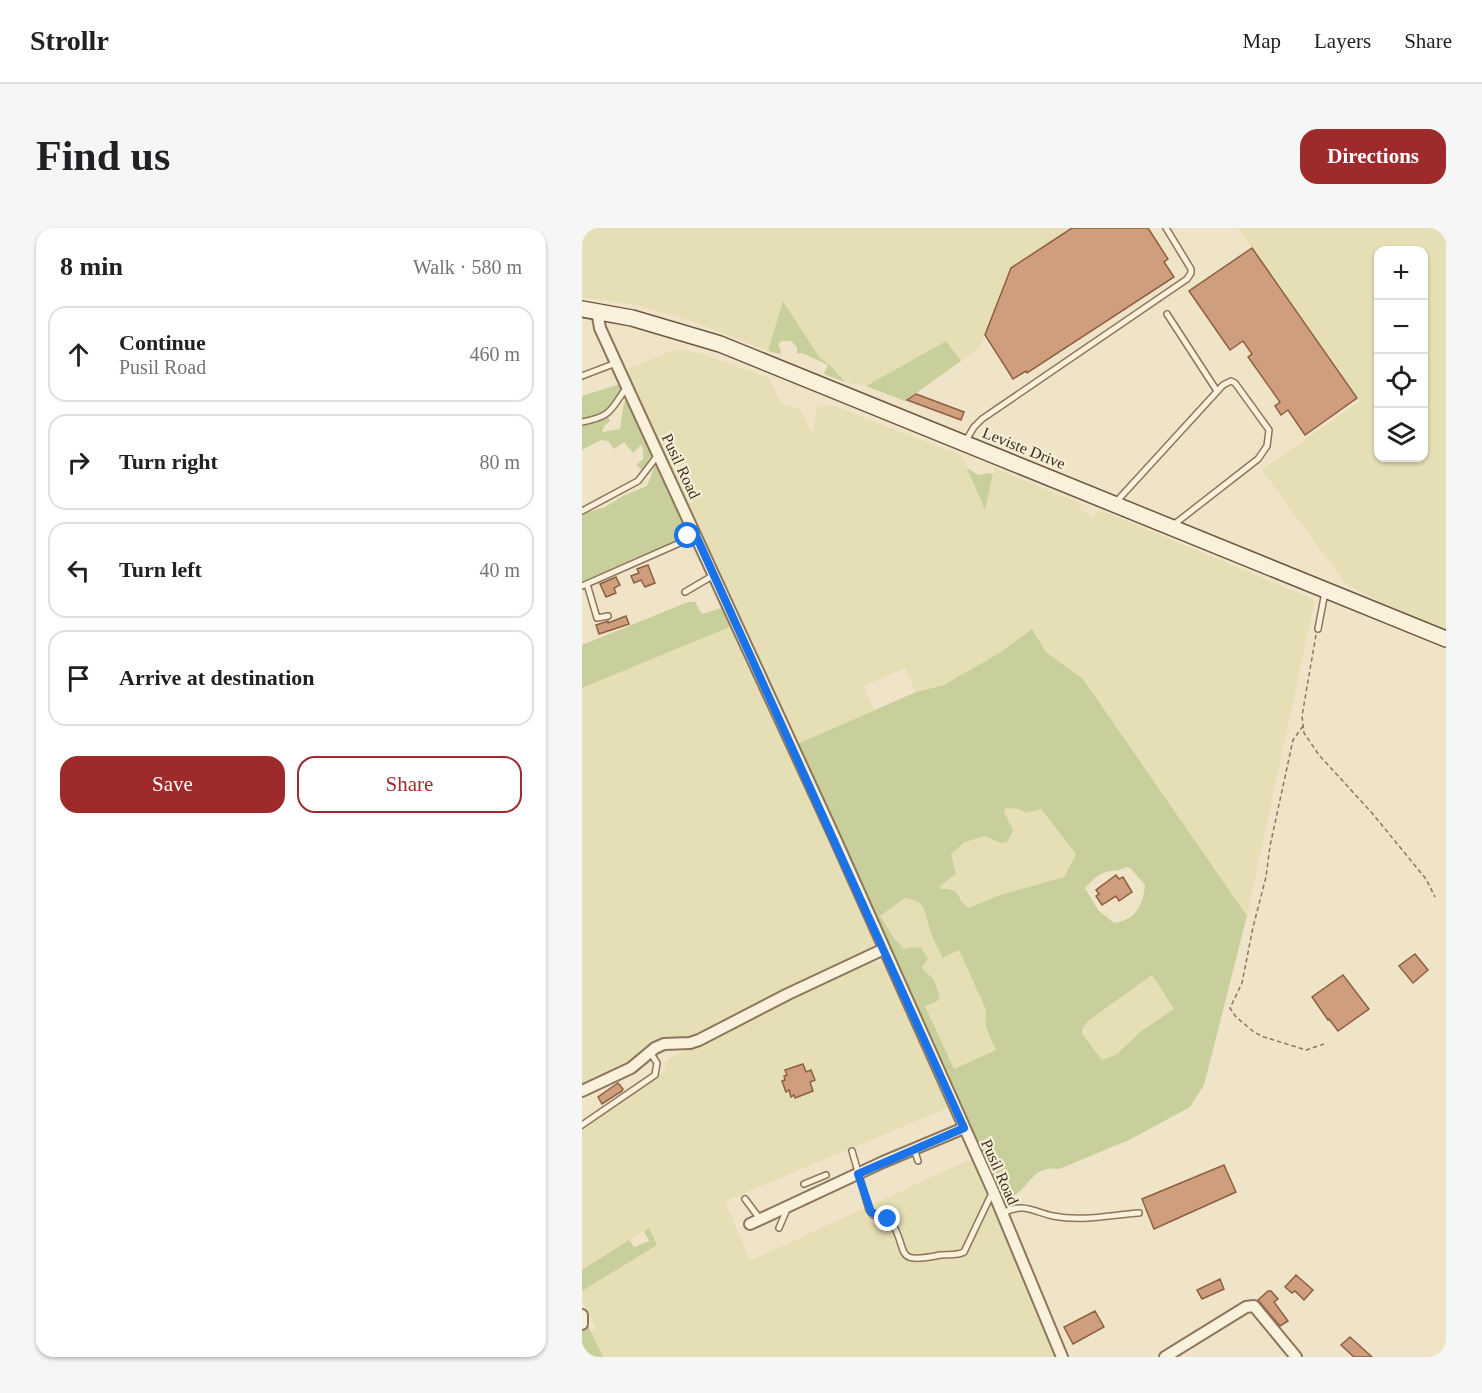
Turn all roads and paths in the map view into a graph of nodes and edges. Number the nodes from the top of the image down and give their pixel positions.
1 (1166, 228) edge
2 (589, 310) edge
3 (1167, 314) dead end
4 (616, 363) junction
5 (582, 376) edge
6 (627, 387) junction
7 (1217, 391) junction
8 (582, 422) edge
9 (964, 444) junction
10 (659, 453) junction
11 (1115, 504) junction
12 (582, 511) edge
13 (1171, 527) junction
14 (693, 529) junction
15 (714, 575) junction
16 (584, 585) edge
17 (1325, 590) junction
18 (685, 592) dead end
19 (608, 616) dead end
20 (1318, 628) joint
21 (1446, 639) edge
22 (1302, 726) junction
23 (1435, 897) dead end
24 (884, 949) junction
25 (1324, 1044) dead end
26 (650, 1052) junction
27 (582, 1091) edge
28 (582, 1125) edge
29 (964, 1128) junction
30 (914, 1149) junction
31 (852, 1151) dead end
32 (918, 1161) dead end
33 (858, 1174) junction
34 (826, 1175) dead end
35 (815, 1180) junction
36 (804, 1184) dead end
37 (823, 1191) junction
38 (993, 1191) junction
39 (745, 1199) dead end
40 (787, 1207) junction
41 (1002, 1213) junction
42 (1139, 1213) dead end
43 (755, 1222) joint
44 (778, 1228) dead end
45 (582, 1315) edge
46 (582, 1324) edge
47 (1062, 1357) edge
48 (1165, 1357) edge
49 (1296, 1357) edge

1 - 9 lane
2 - 4 street, Pusil Road
2 - 9 main road, Leviste Drive
3 - 7 lane
4 - 5 lane
4 - 6 street, Pusil Road
6 - 8 lane
6 - 10 street, Pusil Road
7 - 11 lane
7 - 13 lane
9 - 11 main road, Leviste Drive
10 - 12 lane
10 - 14 street, Pusil Road
11 - 13 main road, Leviste Drive
13 - 17 main road, Leviste Drive
14 - 15 street, Pusil Road
14 - 16 lane
15 - 18 lane
15 - 24 street, Pusil Road
16 - 19 lane
17 - 20 lane
17 - 21 main road, Leviste Drive
20 - 22 path
22 - 23 path
22 - 25 path
24 - 26 street
24 - 29 street, Pusil Road
26 - 27 street
26 - 28 lane
29 - 30 street
29 - 38 street, Pusil Road
30 - 32 lane
30 - 33 street
31 - 33 lane
33 - 37 street
33 - 38 lane
34 - 35 lane
35 - 36 lane
35 - 37 lane
37 - 40 street
38 - 41 street, Pusil Road
39 - 43 lane
40 - 43 street
40 - 44 lane
41 - 42 lane
41 - 47 street, Pusil Road
45 - 46 street
48 - 49 street

